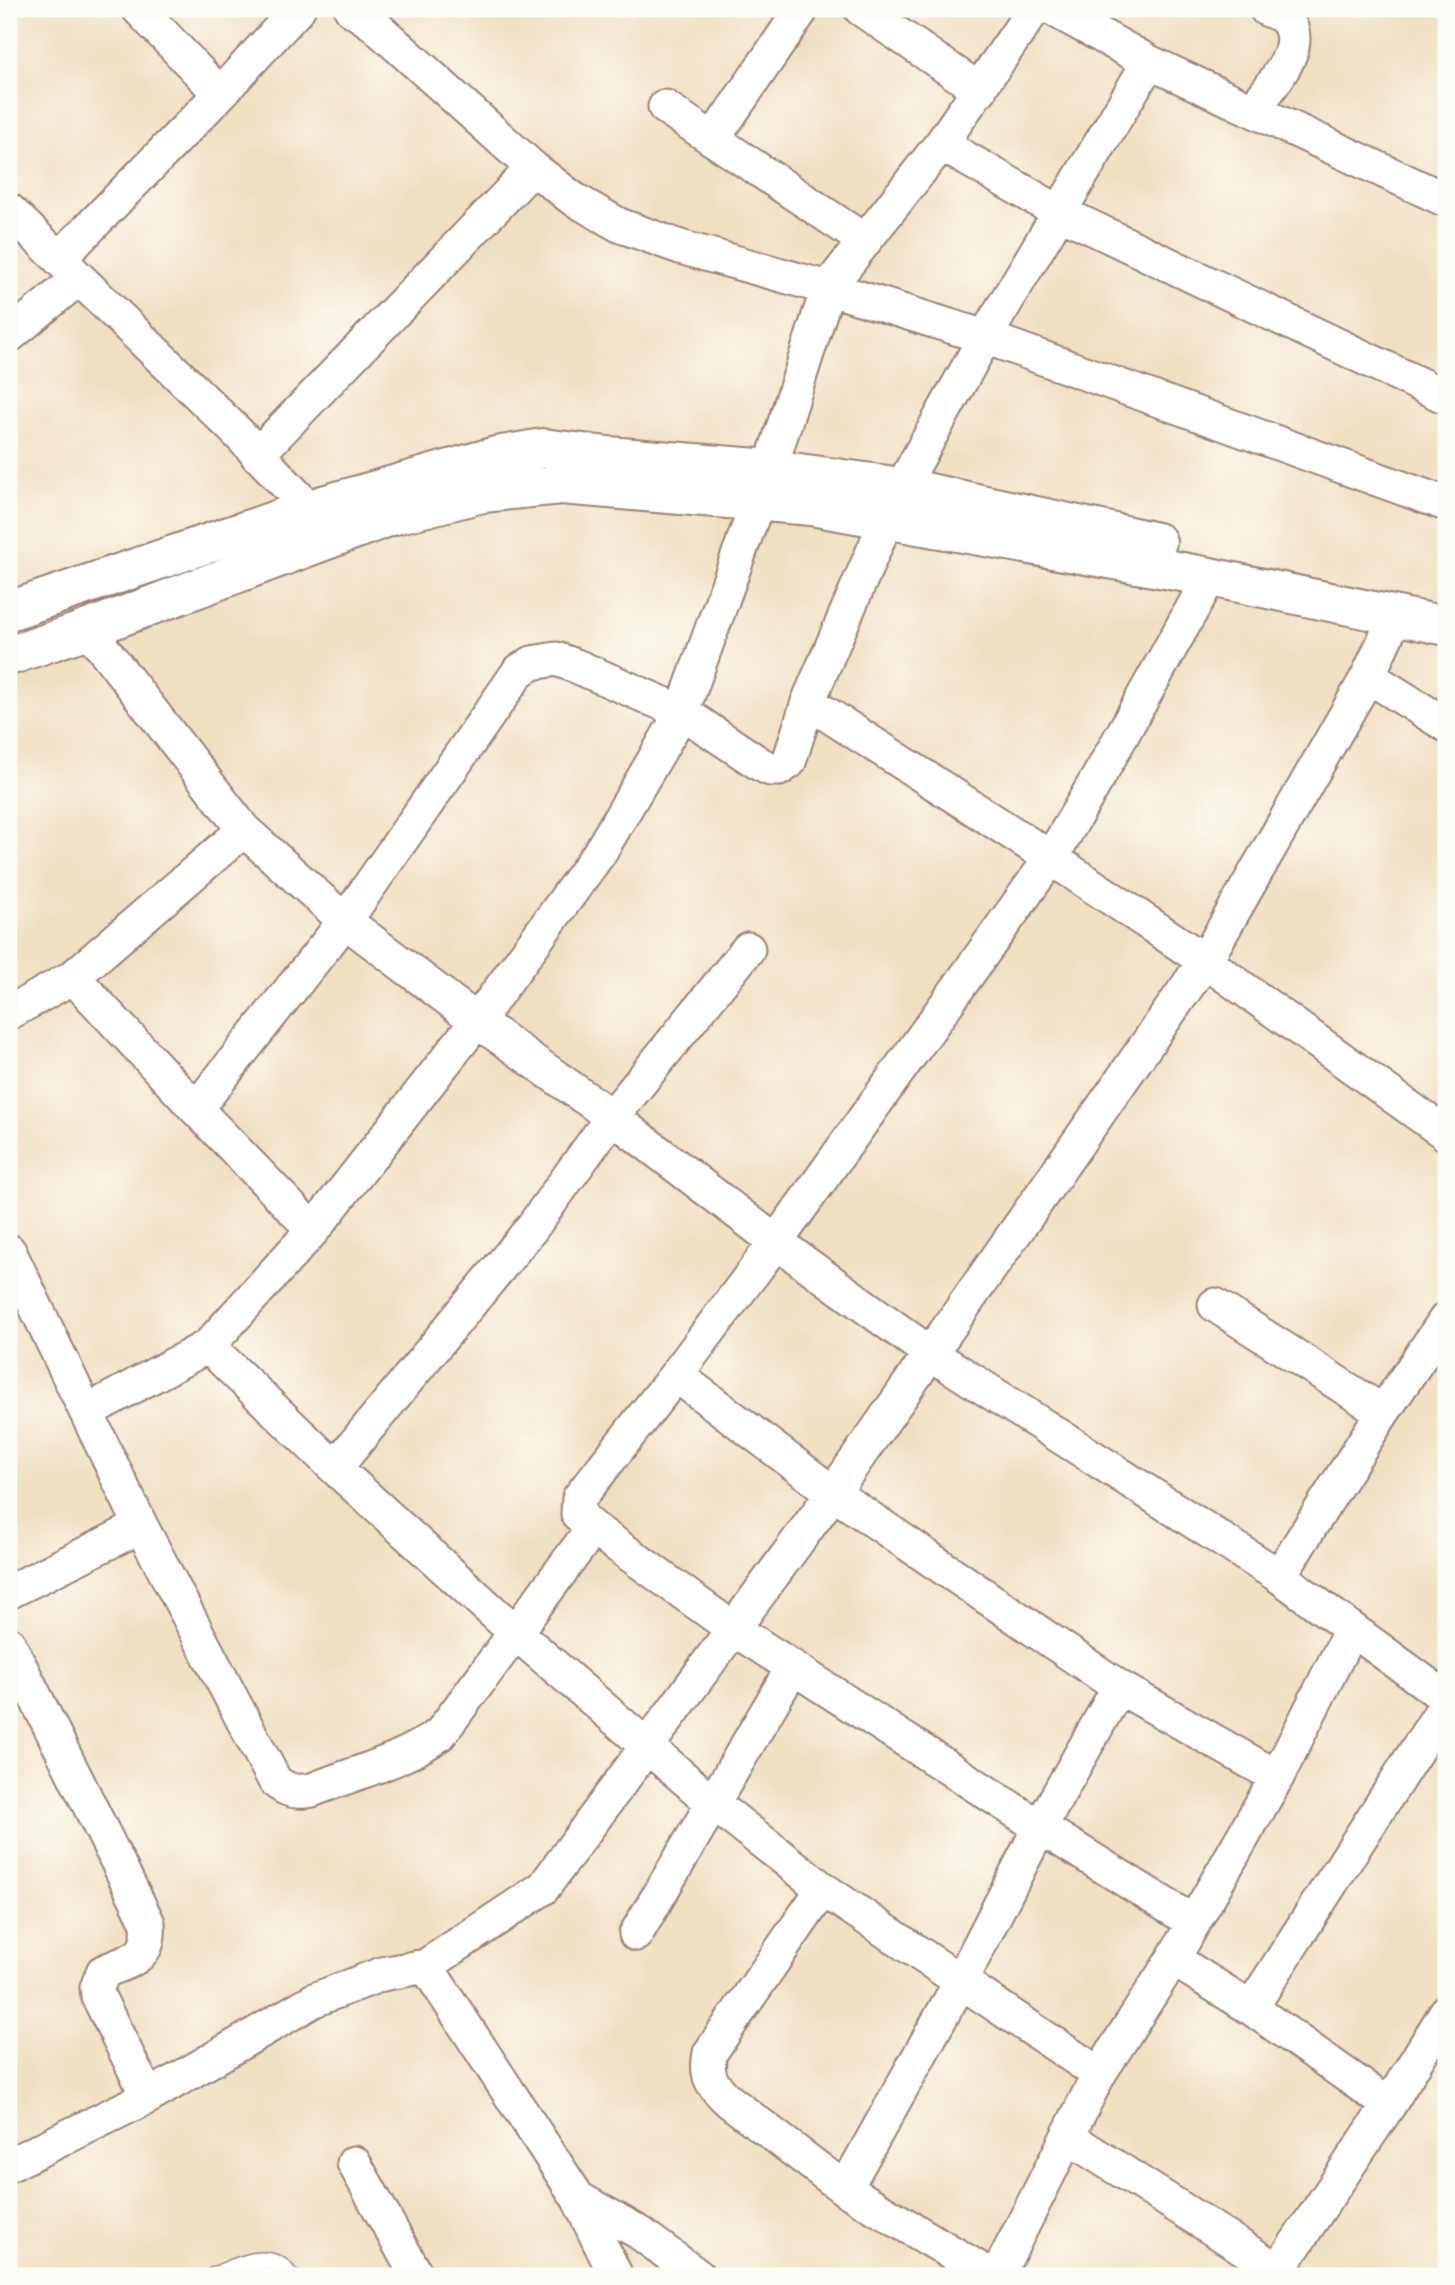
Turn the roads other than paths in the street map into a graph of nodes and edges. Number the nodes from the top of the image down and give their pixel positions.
1 (139, 9) edge
2 (298, 9) edge
3 (802, 9) edge
4 (861, 9) edge
5 (1034, 9) edge
6 (1053, 9) edge
7 (1266, 9) edge
8 (369, 14) edge
9 (1149, 62) junction
10 (980, 90) junction
11 (220, 94) junction
12 (665, 107) dead end
13 (1253, 110) junction
14 (713, 139) junction
15 (942, 145) junction
16 (533, 168) junction
17 (1446, 200) edge
18 (9, 210) edge
19 (1059, 212) junction
20 (864, 241) junction
21 (69, 268) junction
22 (828, 288) junction
23 (9, 336) edge
24 (985, 337) junction
25 (1446, 397) edge
26 (257, 455) junction
27 (764, 485) junction
28 (894, 503) junction
29 (1446, 504) edge
30 (309, 509) junction
31 (1210, 577) junction
32 (1446, 601) edge
33 (9, 611) edge
34 (1395, 617) junction
35 (1446, 626) edge
36 (88, 629) junction
37 (9, 656) edge
38 (1368, 676) junction
39 (808, 702) junction
40 (682, 712) junction
41 (1446, 725) edge
42 (244, 830) junction
43 (1051, 858) junction
44 (345, 921) junction
45 (748, 949) dead end
46 (1205, 961) junction
47 (73, 977) junction
48 (9, 1013) edge
49 (477, 1021) junction
50 (196, 1109) junction
51 (612, 1117) junction
52 (1446, 1134) edge
53 (313, 1230) junction
54 (776, 1242) junction
55 (10, 1256) edge
56 (1215, 1306) dead end
57 (1446, 1319) edge
58 (208, 1346) junction
59 (931, 1354) junction
60 (676, 1375) junction
61 (88, 1411) junction
62 (1383, 1412) junction
63 (335, 1468) junction
64 (833, 1493) junction
65 (141, 1526) junction
66 (593, 1528) junction
67 (1279, 1576) junction
68 (9, 1592) edge
69 (733, 1628) junction
70 (1351, 1630) junction
71 (516, 1633) junction
72 (9, 1644) edge
73 (793, 1667) junction
74 (1119, 1687) junction
75 (1446, 1698) edge
76 (1446, 1704) edge
77 (646, 1746) junction
78 (1277, 1777) junction
79 (714, 1804) junction
80 (1040, 1827) junction
81 (823, 1889) junction
82 (1193, 1922) junction
83 (636, 1934) dead end
84 (1172, 1959) junction
85 (426, 1966) junction
86 (961, 1981) junction
87 (1251, 2008) junction
88 (1446, 2012) edge
89 (1099, 2074) junction
90 (148, 2097) junction
91 (1389, 2105) junction
92 (1068, 2137) junction
93 (354, 2162) dead end
94 (9, 2165) edge
95 (845, 2189) junction
96 (578, 2198) junction
97 (1279, 2274) edge
98 (213, 2276) edge
99 (290, 2276) edge
100 (417, 2276) edge
101 (616, 2276) edge
102 (698, 2276) edge
103 (990, 2276) edge
104 (997, 2276) edge

1 - 11 street
2 - 11 street
3 - 14 street
4 - 10 street
5 - 10 street
6 - 9 street
7 - 13 street
8 - 16 street
9 - 13 street
9 - 19 street
10 - 15 street
11 - 21 street
12 - 14 street
13 - 17 street
14 - 20 street
15 - 19 street
15 - 20 street
16 - 22 street
16 - 26 street
18 - 21 street
19 - 24 street
19 - 25 street
20 - 22 street
21 - 23 street
21 - 26 street
22 - 24 street
22 - 27 street
24 - 28 street
24 - 29 street
26 - 30 street
27 - 28 street
27 - 30 street
27 - 36 street
27 - 40 street
28 - 31 street
28 - 32 street
28 - 39 street
30 - 33 street
31 - 34 street
31 - 43 street
34 - 35 street
34 - 38 street
36 - 37 street
36 - 42 street
38 - 41 street
38 - 46 street
39 - 40 street
39 - 43 street
40 - 44 street
40 - 49 street
42 - 44 street
42 - 47 street
43 - 46 street
43 - 54 street
44 - 49 street
44 - 50 street
45 - 51 street
46 - 52 street
46 - 59 street
47 - 48 street
47 - 50 street
49 - 51 street
49 - 53 street
50 - 53 street
51 - 54 street
51 - 63 street
53 - 58 street
54 - 59 street
54 - 60 street
55 - 61 street
56 - 62 street
57 - 62 street
58 - 61 street
58 - 63 street
59 - 64 street
59 - 67 street
60 - 64 street
60 - 66 street
61 - 65 street
62 - 67 street
63 - 71 street
64 - 69 street
64 - 74 street
65 - 68 street
65 - 71 street
66 - 69 street
66 - 71 street
67 - 70 street
69 - 73 street
69 - 77 street
70 - 75 street
70 - 78 street
71 - 77 street
72 - 90 street
73 - 79 street
73 - 80 street
74 - 78 street
74 - 80 street
76 - 87 street
77 - 79 street
77 - 85 street
78 - 82 street
79 - 81 street
79 - 83 street
80 - 82 street
80 - 86 street
81 - 86 street
81 - 95 street
82 - 84 street
84 - 87 street
84 - 89 street
85 - 90 street
85 - 96 street
86 - 89 street
86 - 95 street
87 - 91 street
88 - 91 street
89 - 92 street
90 - 94 street
91 - 97 street
92 - 97 street
92 - 104 street
93 - 100 street
95 - 103 street
96 - 101 street
96 - 102 street
98 - 99 lane

